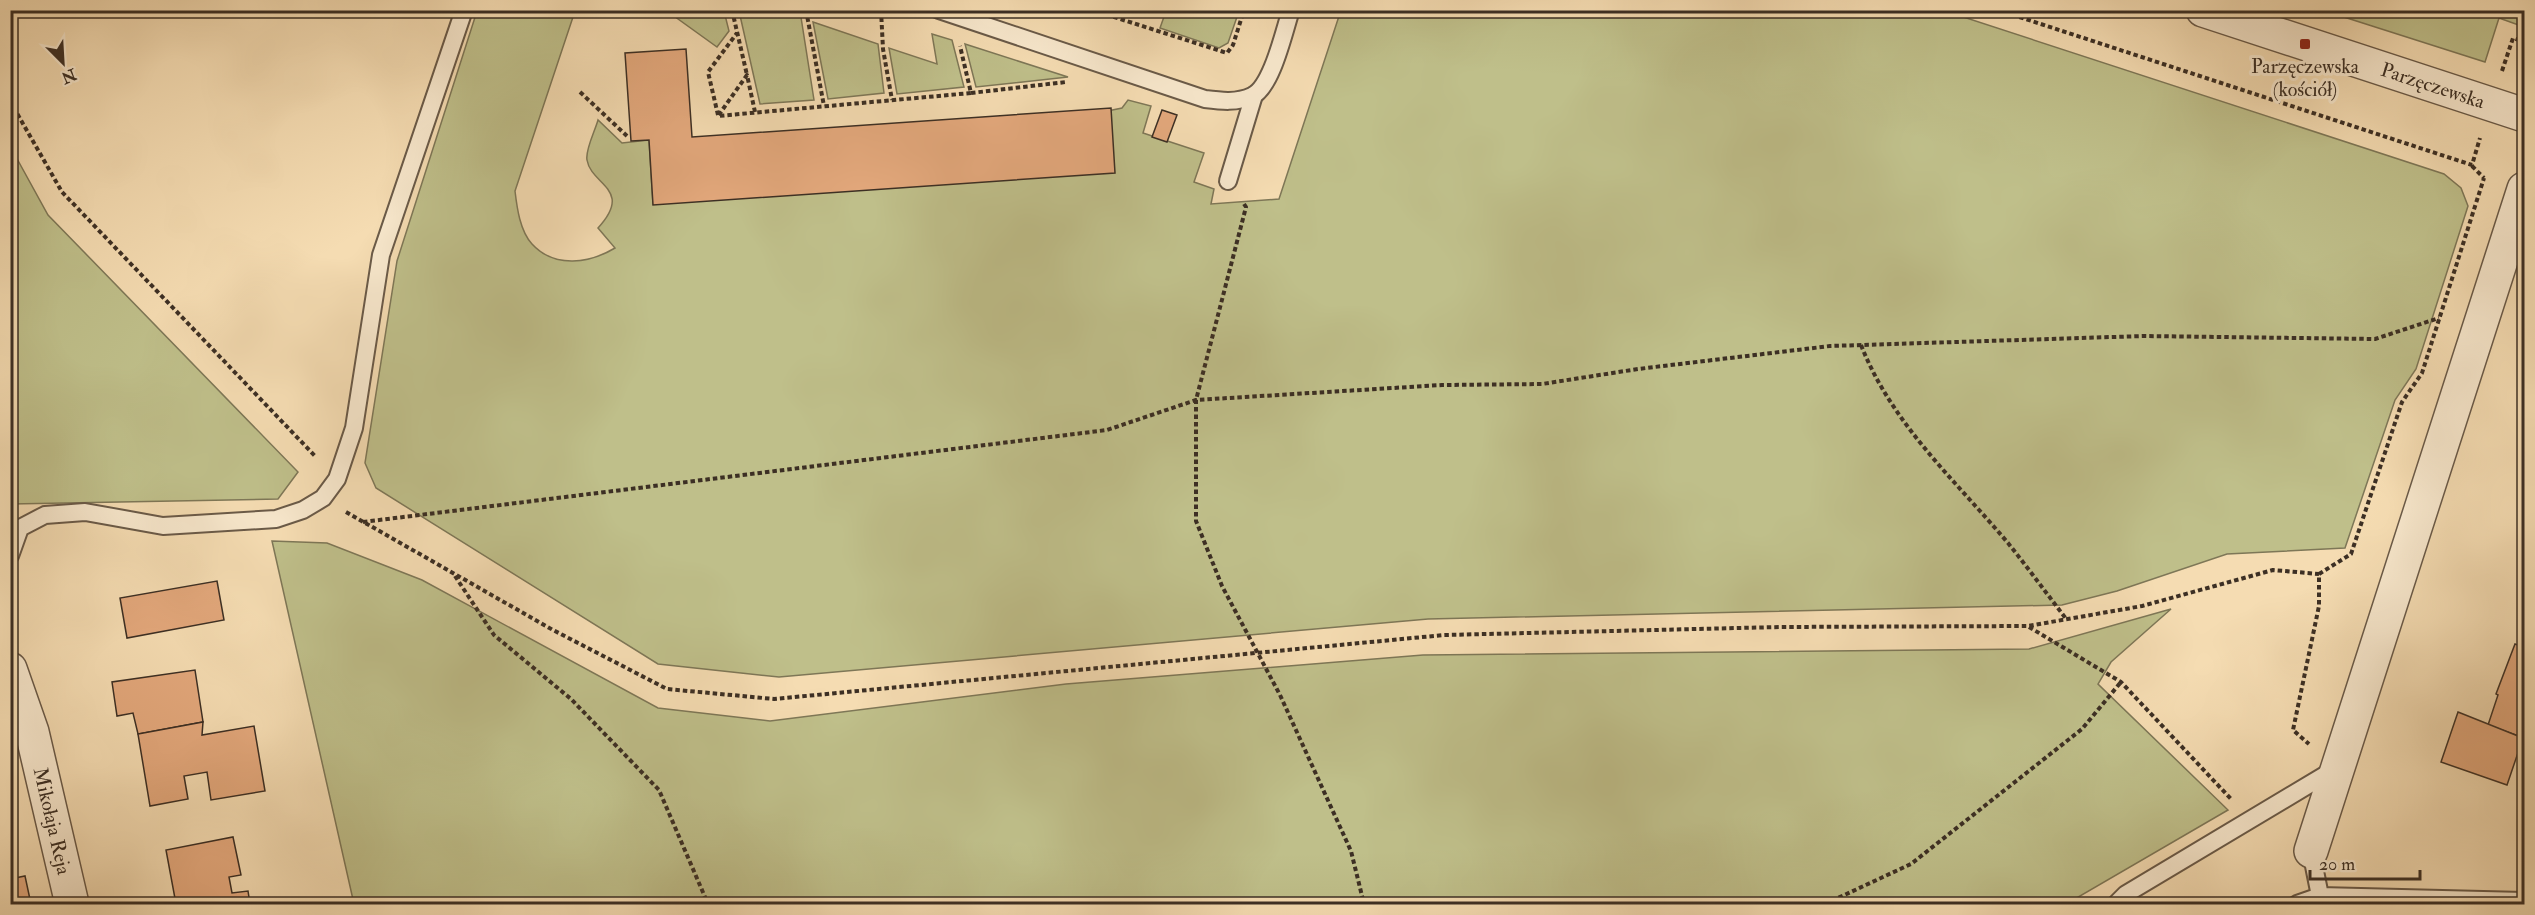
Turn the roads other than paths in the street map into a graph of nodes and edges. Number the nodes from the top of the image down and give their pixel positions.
1 (464, 10) edge
2 (1292, 10) edge
3 (2203, 10) edge
4 (946, 13) edge
5 (1254, 95) junction
6 (2524, 115) edge
7 (1228, 181) road end
8 (2524, 189) edge
9 (10, 556) edge
10 (10, 669) edge
11 (2338, 767) junction
12 (2311, 851) joint
13 (2320, 900) edge
14 (2524, 901) edge
15 (72, 904) edge
16 (2116, 904) edge
17 (2297, 904) edge

1 - 9 lane
2 - 5 lane
3 - 6 street, Parzęczewska
4 - 5 lane
5 - 7 lane
8 - 11 street
10 - 15 street, Mikołaja Reja
11 - 12 street
11 - 16 lane
12 - 13 lane
13 - 14 lane
13 - 17 lane

